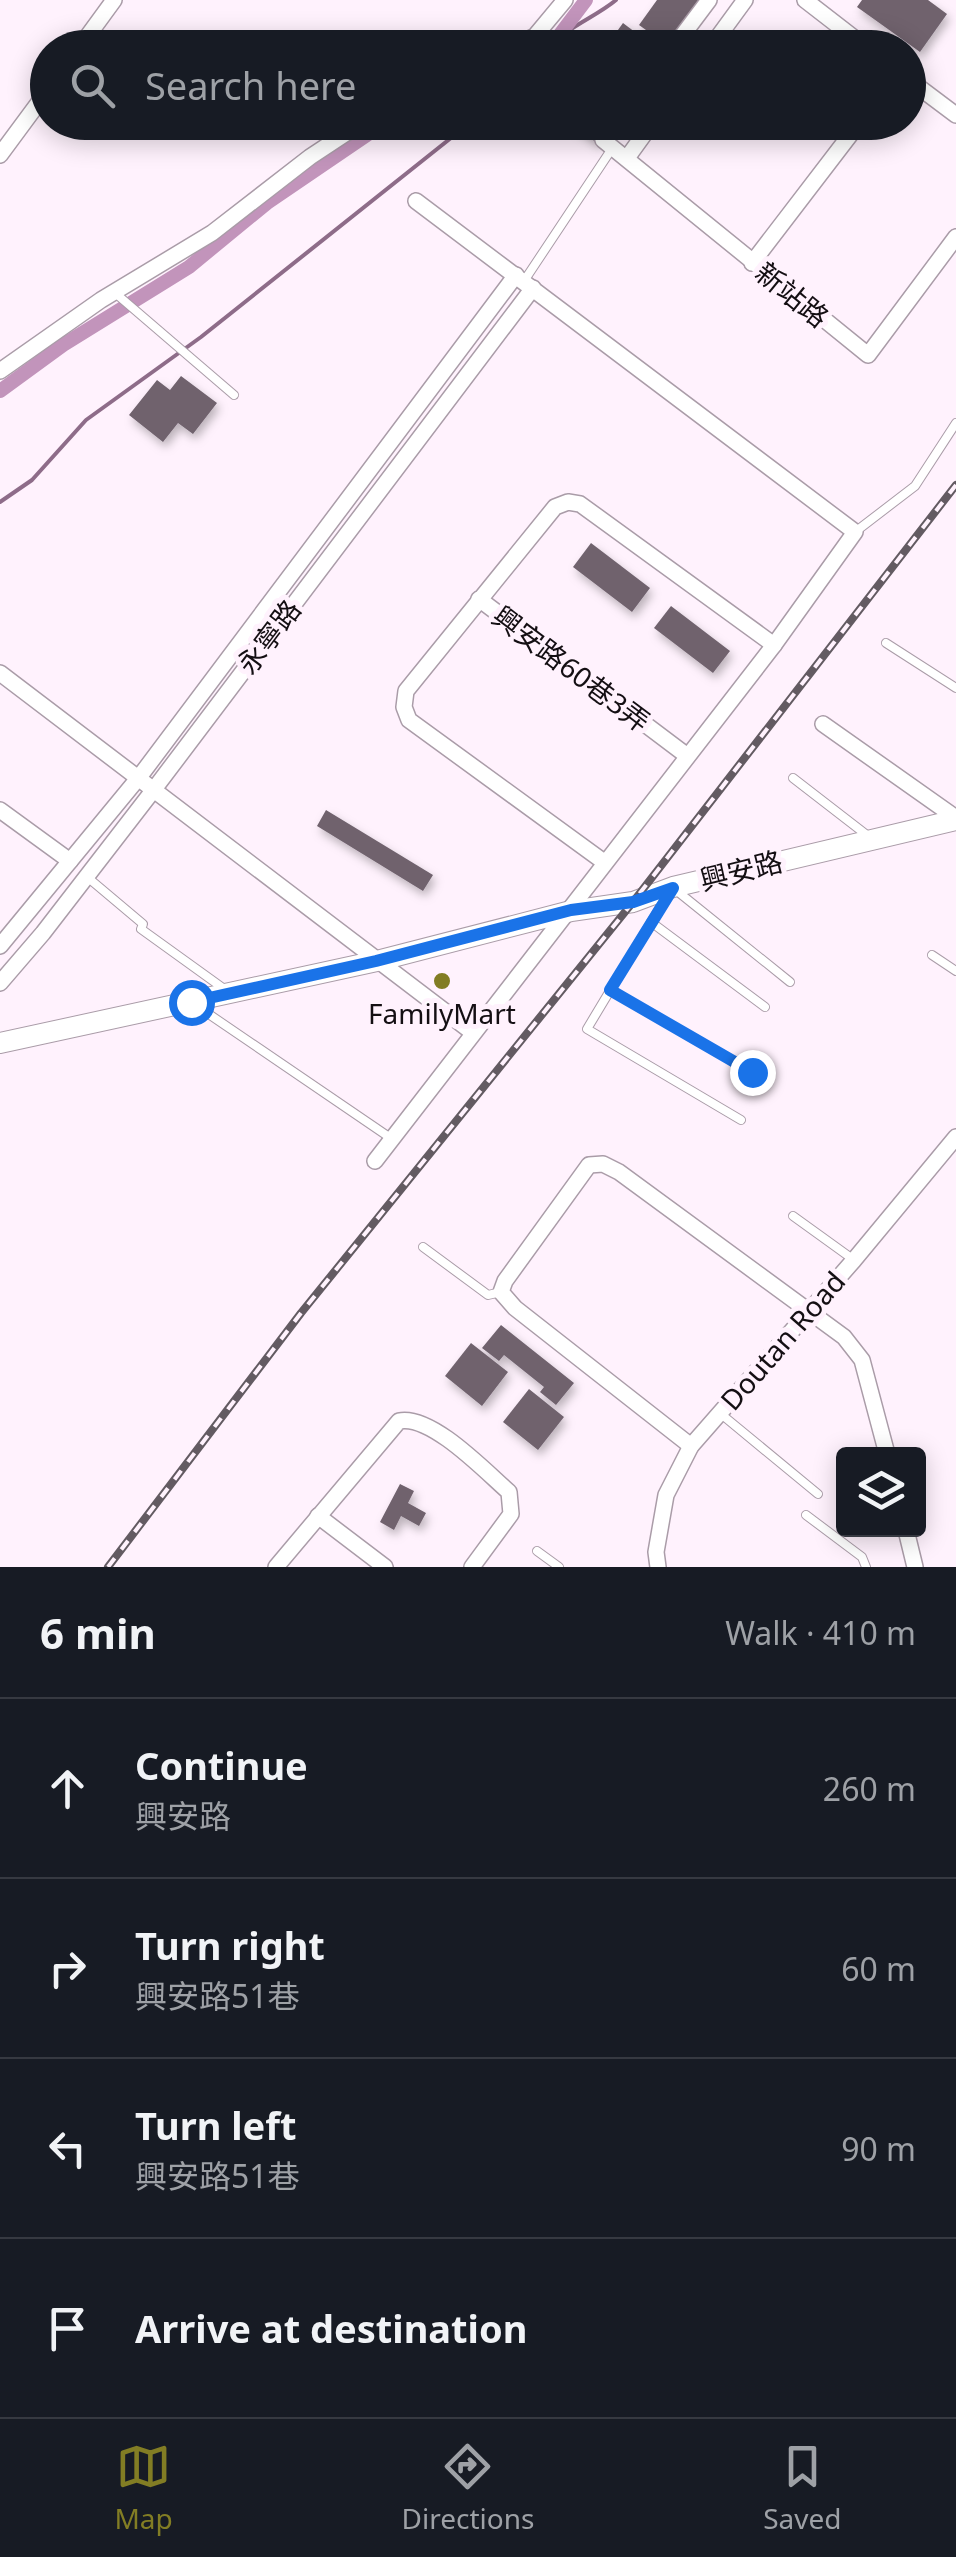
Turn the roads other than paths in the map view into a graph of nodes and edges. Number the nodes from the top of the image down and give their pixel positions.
1 (114, 0) edge
2 (564, 0) edge
3 (708, 0) edge
4 (745, 0) edge
5 (805, 0) edge
6 (92, 30) edge
7 (540, 30) edge
8 (686, 30) edge
9 (723, 30) edge
10 (843, 30) edge
11 (926, 93) edge
12 (30, 114) edge
13 (956, 115) edge
14 (335, 140) edge
15 (609, 140) edge
16 (640, 140) edge
17 (846, 140) edge
18 (608, 143) junction
19 (0, 154) edge
20 (627, 158) junction
21 (416, 200) dead end
22 (956, 237) edge
23 (752, 263) junction
24 (524, 281) junction
25 (114, 292) junction
26 (0, 371) edge
27 (234, 396) dead end
28 (956, 423) edge
29 (855, 532) junction
30 (479, 599) junction
31 (886, 643) dead end
32 (774, 645) junction
33 (0, 673) edge
34 (956, 688) edge
35 (823, 724) dead end
36 (686, 755) junction
37 (140, 776) junction
38 (792, 778) dead end
39 (155, 788) junction
40 (0, 810) edge
41 (956, 819) edge
42 (872, 839) junction
43 (70, 862) junction
44 (604, 862) junction
45 (86, 876) junction
46 (673, 888) junction
47 (571, 910) junction
48 (651, 922) junction
49 (0, 946) edge
50 (932, 955) dead end
51 (376, 961) junction
52 (956, 971) edge
53 (790, 982) dead end
54 (0, 983) edge
55 (610, 990) junction
56 (228, 992) junction
57 (191, 1002) junction
58 (765, 1007) dead end
59 (472, 1032) junction
60 (0, 1042) edge
61 (752, 1072) dead end
62 (741, 1120) dead end
63 (956, 1138) edge
64 (392, 1139) junction
65 (375, 1161) dead end
66 (793, 1216) dead end
67 (423, 1247) dead end
68 (854, 1260) junction
69 (501, 1292) junction
70 (809, 1310) junction
71 (720, 1413) junction
72 (691, 1446) junction
73 (886, 1447) edge
74 (818, 1494) dead end
75 (806, 1515) dead end
76 (318, 1516) junction
77 (908, 1537) edge
78 (538, 1551) dead end
79 (276, 1567) edge
80 (384, 1567) edge
81 (472, 1567) edge
82 (559, 1567) edge
83 (658, 1567) edge
84 (866, 1567) edge
85 (914, 1567) edge

1 - 6 street
2 - 7 street
3 - 8 street
4 - 9 street
5 - 10 street
11 - 13 street
12 - 19 street
14 - 25 street
15 - 18 street
16 - 20 street
17 - 23 street
18 - 20 street, 新站路
18 - 24 lane
20 - 23 street, 新站路
21 - 24 street
22 - 23 street, 新站路
24 - 29 street
24 - 37 street, 永寧路
24 - 39 street, 永寧路
25 - 26 street
25 - 27 lane
28 - 29 lane
29 - 32 street
30 - 32 street
30 - 36 street, 興安路60巷3弄
30 - 44 street, 興安路60巷3弄
31 - 34 lane
32 - 36 street
33 - 37 street
35 - 41 street
36 - 44 street
37 - 39 street
37 - 43 street, 永寧路
38 - 42 lane
39 - 45 street, 永寧路
39 - 51 street
40 - 43 street
41 - 42 street, 興安路
42 - 46 street, 興安路
43 - 49 street, 永寧路
44 - 47 street
45 - 54 street, 永寧路
45 - 56 lane
46 - 47 street, 興安路
46 - 48 lane
46 - 53 lane
47 - 51 street, 興安路
47 - 59 street
48 - 55 lane
48 - 58 lane
50 - 52 lane
51 - 56 street, 興安路
51 - 59 street
55 - 61 lane
55 - 62 lane
56 - 57 street, 興安路
57 - 60 street, 興安路
57 - 64 lane
59 - 64 street
63 - 68 street, Doutan Road
64 - 65 street
66 - 68 lane
67 - 69 lane
68 - 70 street, Doutan Road
69 - 70 street
69 - 72 street
70 - 71 street, Doutan Road
70 - 73 street
71 - 72 street, Doutan Road
71 - 74 lane
72 - 83 street, Doutan Road
75 - 84 lane
76 - 79 street
76 - 80 street
76 - 81 street
77 - 85 street
78 - 82 lane

